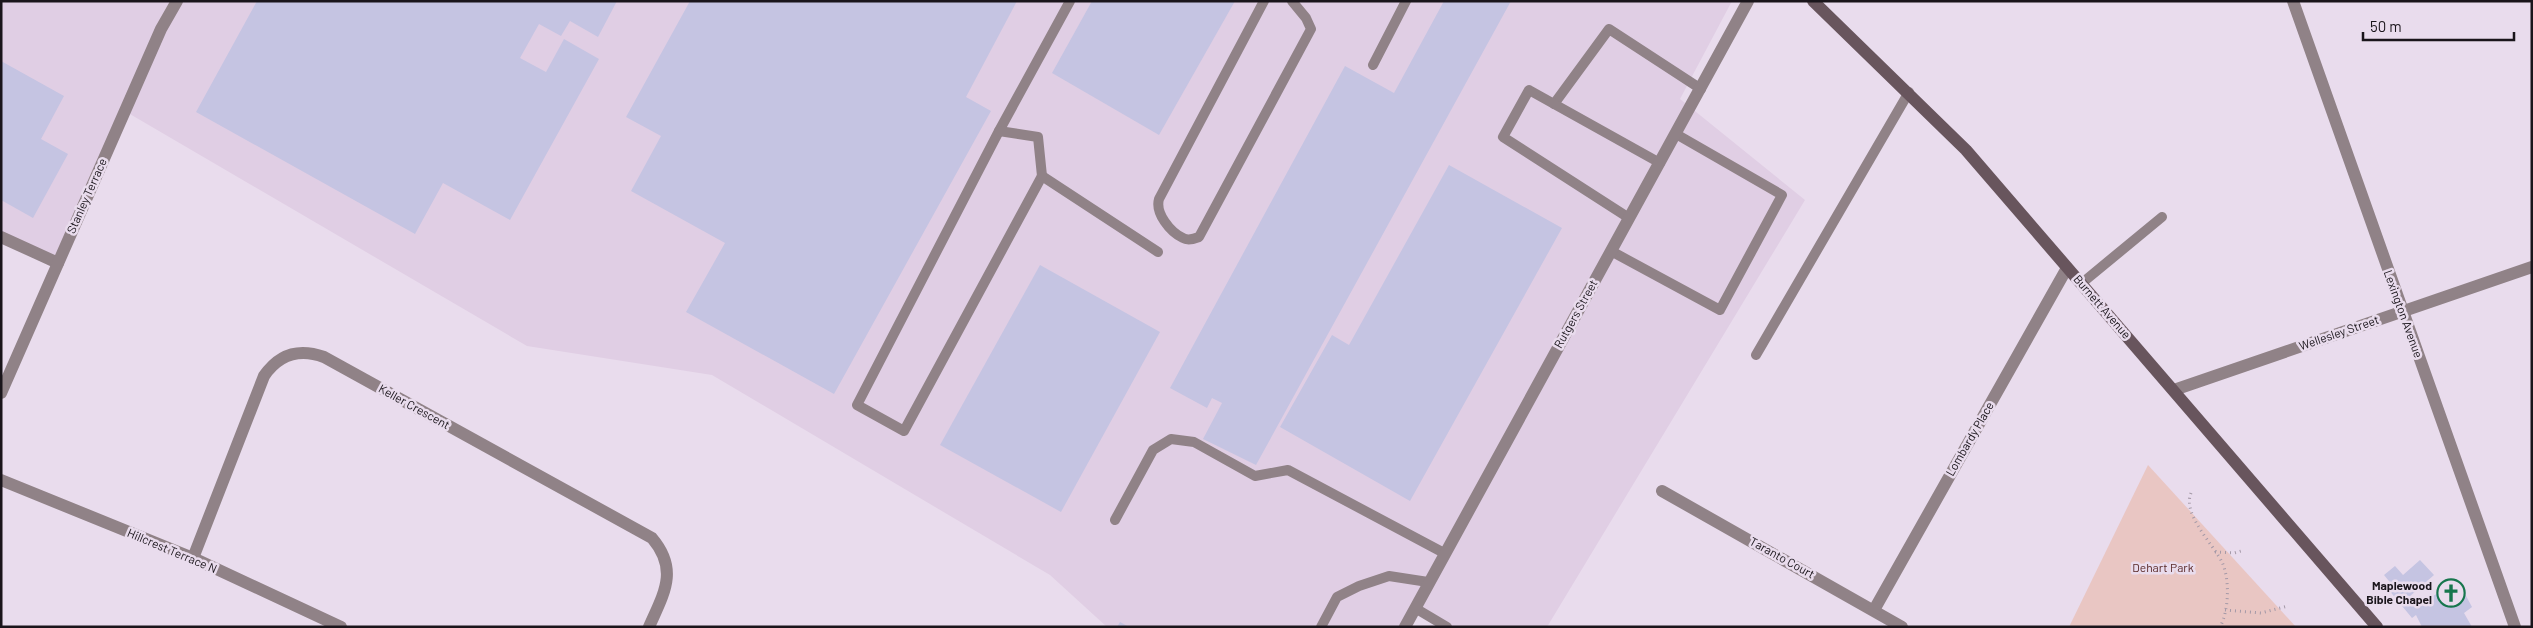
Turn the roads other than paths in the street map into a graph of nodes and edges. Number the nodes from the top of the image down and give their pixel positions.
1 (177, 1) edge
2 (1070, 1) edge
3 (1264, 1) edge
4 (1292, 1) edge
5 (1406, 1) edge
6 (1748, 1) edge
7 (1813, 1) edge
8 (2294, 1) edge
9 (1374, 65) dead end
10 (1701, 89) junction
11 (1908, 92) junction
12 (1554, 104) junction
13 (999, 131) junction
14 (1676, 134) junction
15 (1660, 163) junction
16 (1042, 176) junction
17 (2162, 217) dead end
18 (1630, 218) junction
19 (1, 237) edge
20 (1611, 251) junction
21 (1158, 252) dead end
22 (58, 263) junction
23 (2532, 267) edge
24 (2067, 268) junction
25 (2082, 283) junction
26 (2402, 311) junction
27 (1756, 355) dead end
28 (2174, 390) junction
29 (1, 393) edge
30 (1, 480) edge
31 (1662, 490) dead end
32 (1115, 520) dead end
33 (1444, 553) junction
34 (193, 558) junction
35 (1428, 582) junction
36 (1415, 608) junction
37 (1874, 610) junction
38 (341, 627) edge
39 (649, 627) edge
40 (1321, 627) edge
41 (1404, 627) edge
42 (1447, 627) edge
43 (1902, 627) edge
44 (2377, 627) edge
45 (2515, 627) edge

1 - 22 street, Stanley Terrace
2 - 13 lane
3 - 4 lane
5 - 9 lane
6 - 10 street, Rutgers Street
7 - 11 street, Burnett Avenue
8 - 26 street, Lexington Avenue
10 - 12 lane
10 - 14 street, Rutgers Street
11 - 24 street, Burnett Avenue
11 - 27 lane
12 - 15 lane
12 - 18 lane
13 - 16 lane
13 - 16 lane
14 - 15 street, Rutgers Street
14 - 20 lane
15 - 18 street, Rutgers Street
16 - 21 lane
17 - 25 lane
18 - 20 street, Rutgers Street
19 - 22 street
20 - 33 street, Rutgers Street
22 - 29 street, Stanley Terrace
23 - 26 street, Wellesley Street
24 - 25 street, Burnett Avenue
24 - 37 street, Lombardy Place
25 - 28 street, Burnett Avenue
26 - 28 street, Wellesley Street
26 - 45 street, Lexington Avenue
28 - 44 street, Burnett Avenue
30 - 34 street, Hillcrest Terrace N
31 - 37 street, Taranto Court
32 - 33 lane
33 - 35 street, Rutgers Street
34 - 38 street, Hillcrest Terrace N
34 - 39 street, Keller Crescent
35 - 36 street, Rutgers Street
35 - 40 lane
36 - 41 street, Rutgers Street
36 - 42 lane
37 - 43 street, Taranto Court

